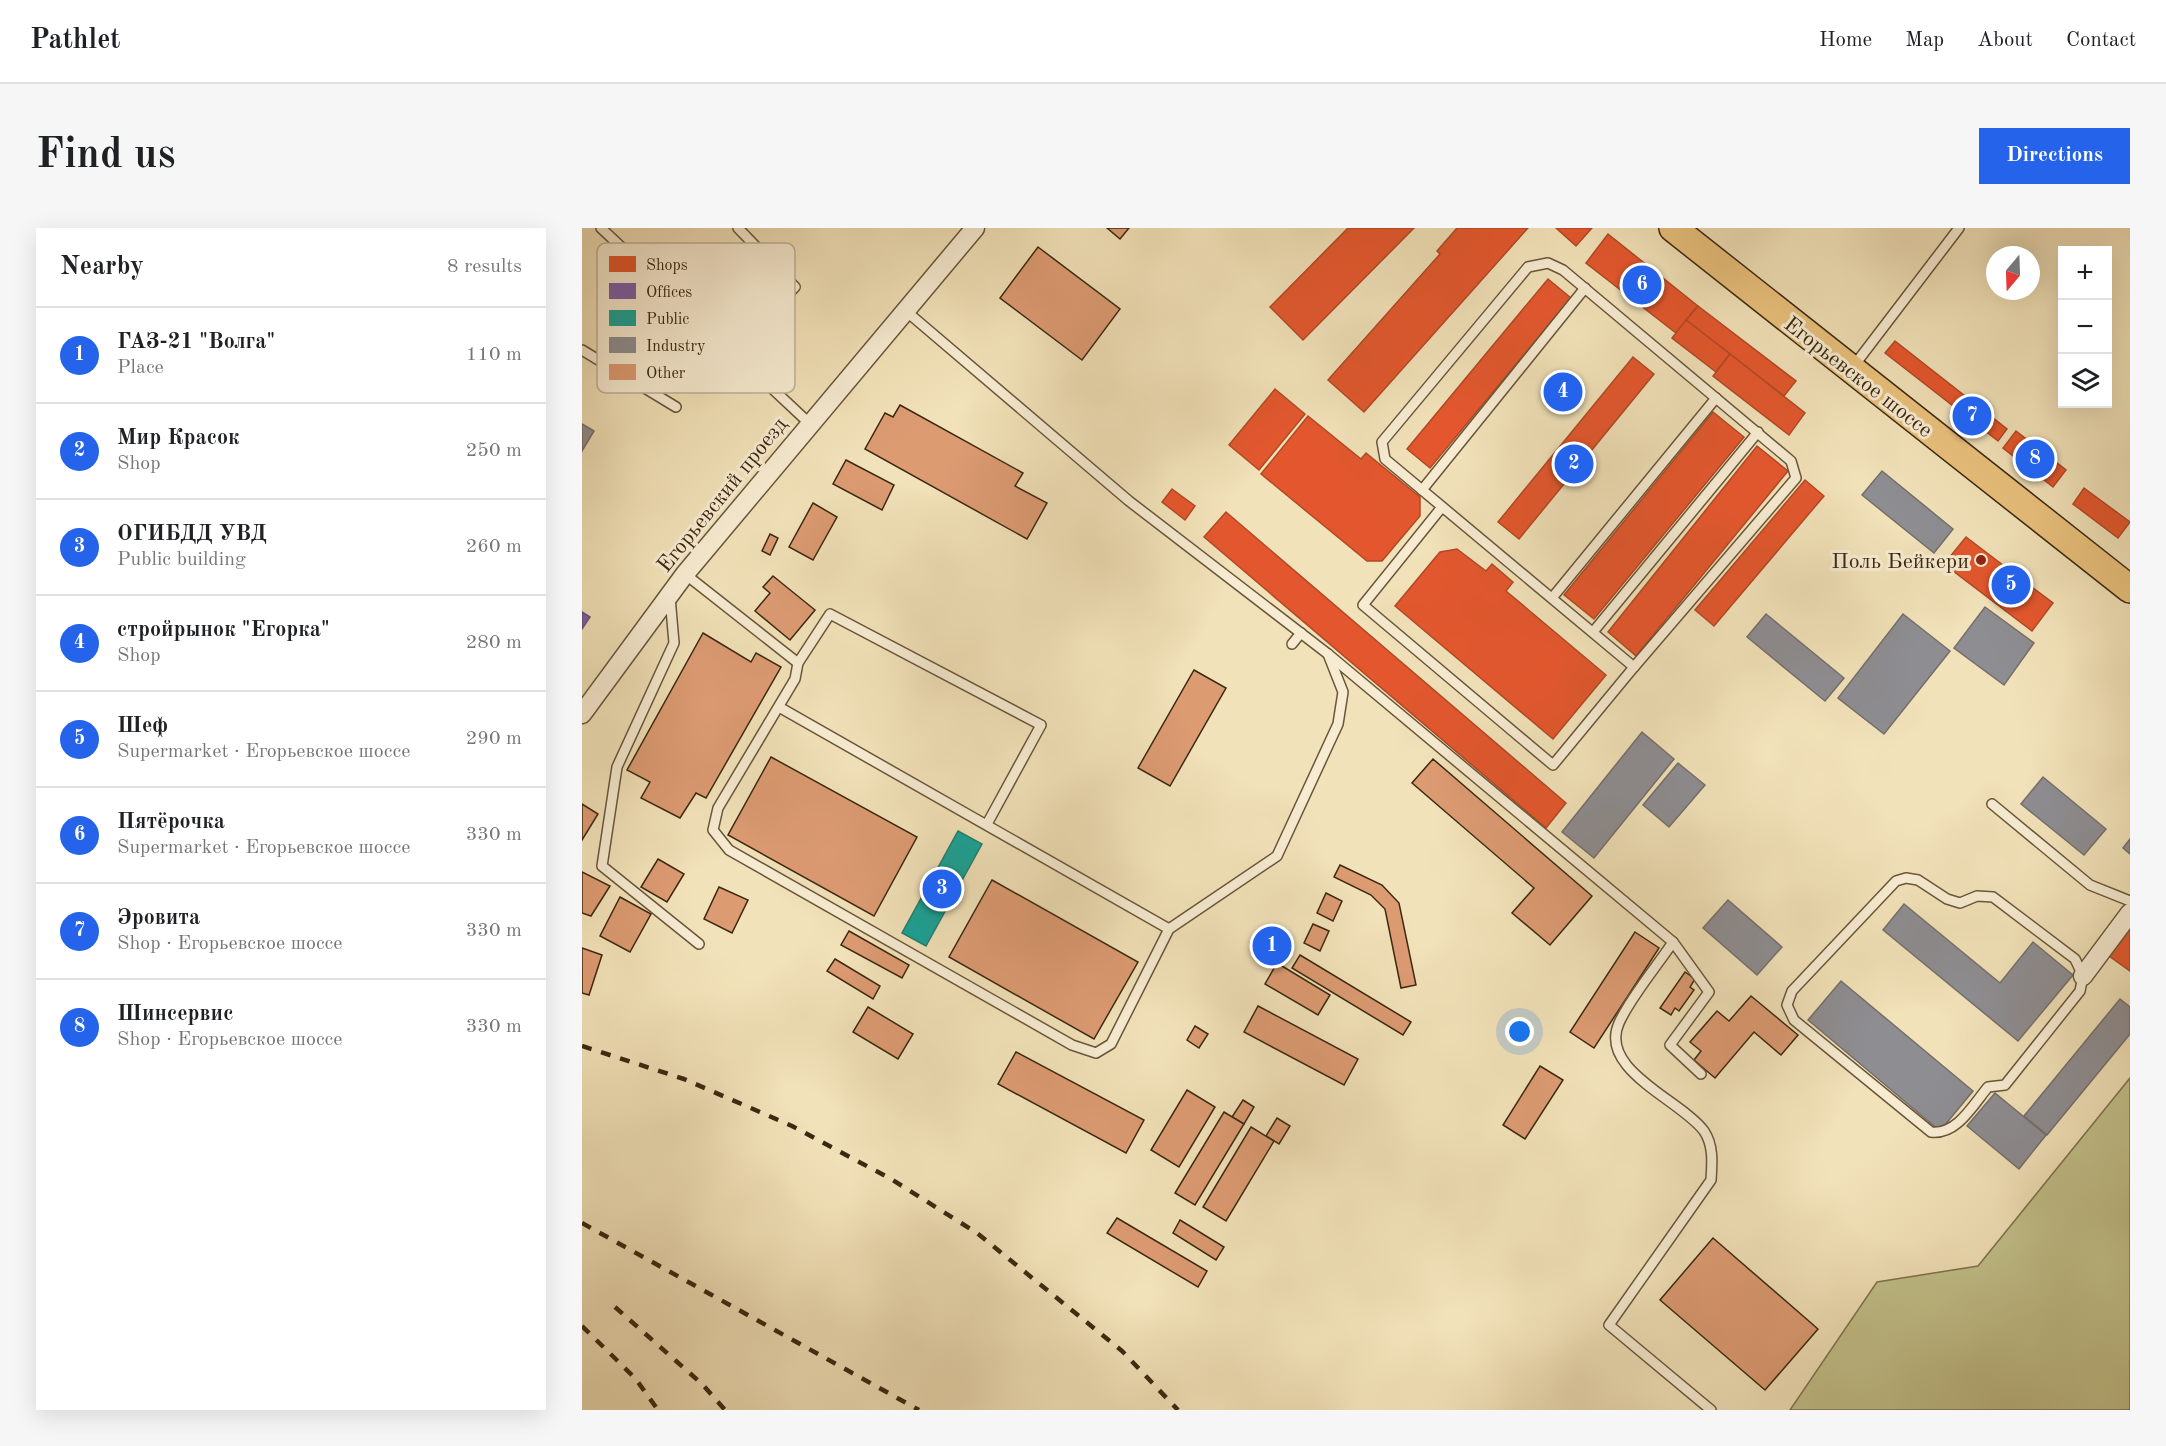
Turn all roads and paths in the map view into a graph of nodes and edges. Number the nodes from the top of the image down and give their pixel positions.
1 (601, 228) edge
2 (738, 228) edge
3 (975, 228) edge
4 (1673, 228) edge
5 (1959, 228) edge
6 (617, 243) edge
7 (752, 243) edge
8 (1585, 288) junction
9 (906, 311) junction
10 (582, 350) edge
11 (597, 359) edge
12 (1851, 371) junction
13 (653, 393) edge
14 (777, 393) edge
15 (1716, 398) junction
16 (676, 407) dead end
17 (810, 424) junction
18 (1758, 432) junction
19 (1422, 489) junction
20 (1442, 507) junction
21 (685, 573) junction
22 (2130, 589) edge
23 (670, 594) junction
24 (1552, 598) junction
25 (1593, 632) junction
26 (1301, 633) junction
27 (1292, 644) dead end
28 (1328, 654) junction
29 (798, 663) junction
30 (1634, 667) junction
31 (779, 707) junction
32 (582, 714) edge
33 (1992, 804) dead end
34 (987, 824) junction
35 (2130, 902) edge
36 (2130, 913) edge
37 (1169, 929) junction
38 (1673, 942) junction
39 (699, 944) dead end
40 (2083, 976) junction
41 (1701, 1074) dead end
42 (1711, 1410) edge

1 - 6 lane
2 - 7 lane
3 - 9 street, Егорьевский проезд
4 - 12 main road, Егорьевское шоссе
5 - 12 lane
8 - 15 lane
8 - 19 lane
8 - 19 lane
9 - 17 street, Егорьевский проезд
9 - 26 lane
10 - 11 lane
12 - 22 main road, Егорьевское шоссе
13 - 16 lane
14 - 17 lane
15 - 18 lane
15 - 24 lane
17 - 21 street, Егорьевский проезд
18 - 25 lane
18 - 30 lane
19 - 20 lane
20 - 24 lane
20 - 30 lane
21 - 23 street, Егорьевский проезд
21 - 29 lane
23 - 32 street, Егорьевский проезд
23 - 39 lane
24 - 25 lane
25 - 30 lane
26 - 27 lane
26 - 28 lane
28 - 37 lane
28 - 38 lane
29 - 31 lane
29 - 34 lane
31 - 34 lane
31 - 37 lane
33 - 35 lane
34 - 37 lane
36 - 40 street
38 - 41 lane
38 - 42 lane
40 - 40 lane

